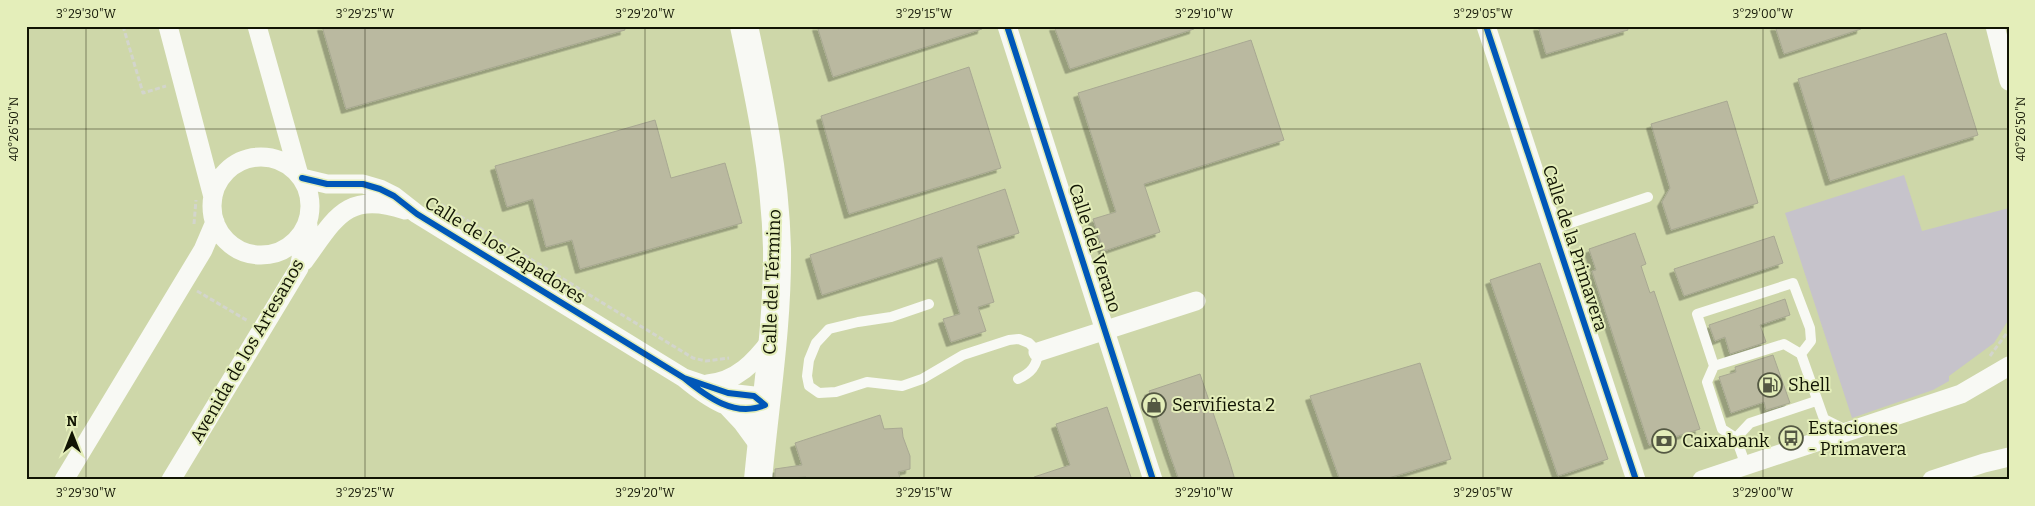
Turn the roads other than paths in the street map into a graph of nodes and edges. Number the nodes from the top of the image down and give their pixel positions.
1 (168, 26) edge
2 (257, 26) edge
3 (744, 26) edge
4 (1007, 26) edge
5 (1486, 26) edge
6 (1995, 26) edge
7 (2009, 81) edge
8 (300, 176) junction
9 (204, 197) junction
10 (1648, 197) dead end
11 (419, 209) junction
12 (309, 218) junction
13 (215, 222) junction
14 (1553, 229) junction
15 (299, 268) junction
16 (1196, 301) dead end
17 (929, 304) dead end
18 (1107, 331) junction
19 (772, 338) junction
20 (1038, 352) junction
21 (1800, 354) junction
22 (1714, 366) junction
23 (2009, 366) edge
24 (684, 378) junction
25 (1018, 379) dead end
26 (707, 384) junction
27 (1816, 401) junction
28 (765, 405) junction
29 (726, 406) junction
30 (1849, 432) junction
31 (1736, 438) junction
32 (761, 448) junction
33 (2009, 458) edge
34 (1746, 466) junction
35 (1940, 478) edge
36 (64, 480) edge
37 (172, 480) edge
38 (758, 480) edge
39 (1153, 480) edge
40 (1636, 480) edge
41 (1702, 480) edge

1 - 9 street
2 - 8 street
3 - 19 street, Calle del Término
4 - 18 street, Calle del Verano
5 - 14 street, Calle de la Primavera
6 - 7 street
8 - 9 street
8 - 11 street, Calle de los Zapadores
8 - 12 street
9 - 13 street
10 - 14 lane
11 - 15 street, Calle de los Zapadores
11 - 24 street, Calle de los Zapadores
12 - 13 street
12 - 15 street, Avenida de los Artesanos
13 - 36 street
14 - 40 street, Calle de la Primavera
15 - 37 street, Avenida de los Artesanos
16 - 18 street, Calle del Verano
17 - 20 lane
18 - 20 street, Calle del Verano
18 - 39 street, Calle del Verano
19 - 26 street, Calle de los Zapadores
19 - 28 street, Calle del Término
20 - 25 lane
21 - 22 lane
21 - 22 lane
21 - 27 lane
22 - 31 lane
23 - 30 street
24 - 26 street, Calle de los Zapadores
24 - 29 street, Calle de los Zapadores
26 - 28 street, Calle de los Zapadores
27 - 30 lane
27 - 31 lane
28 - 29 street, Calle de los Zapadores
28 - 32 street, Calle del Término
29 - 32 street, Calle de los Zapadores
30 - 34 street
31 - 34 lane
32 - 38 street, Calle del Término
33 - 35 street
34 - 41 street

